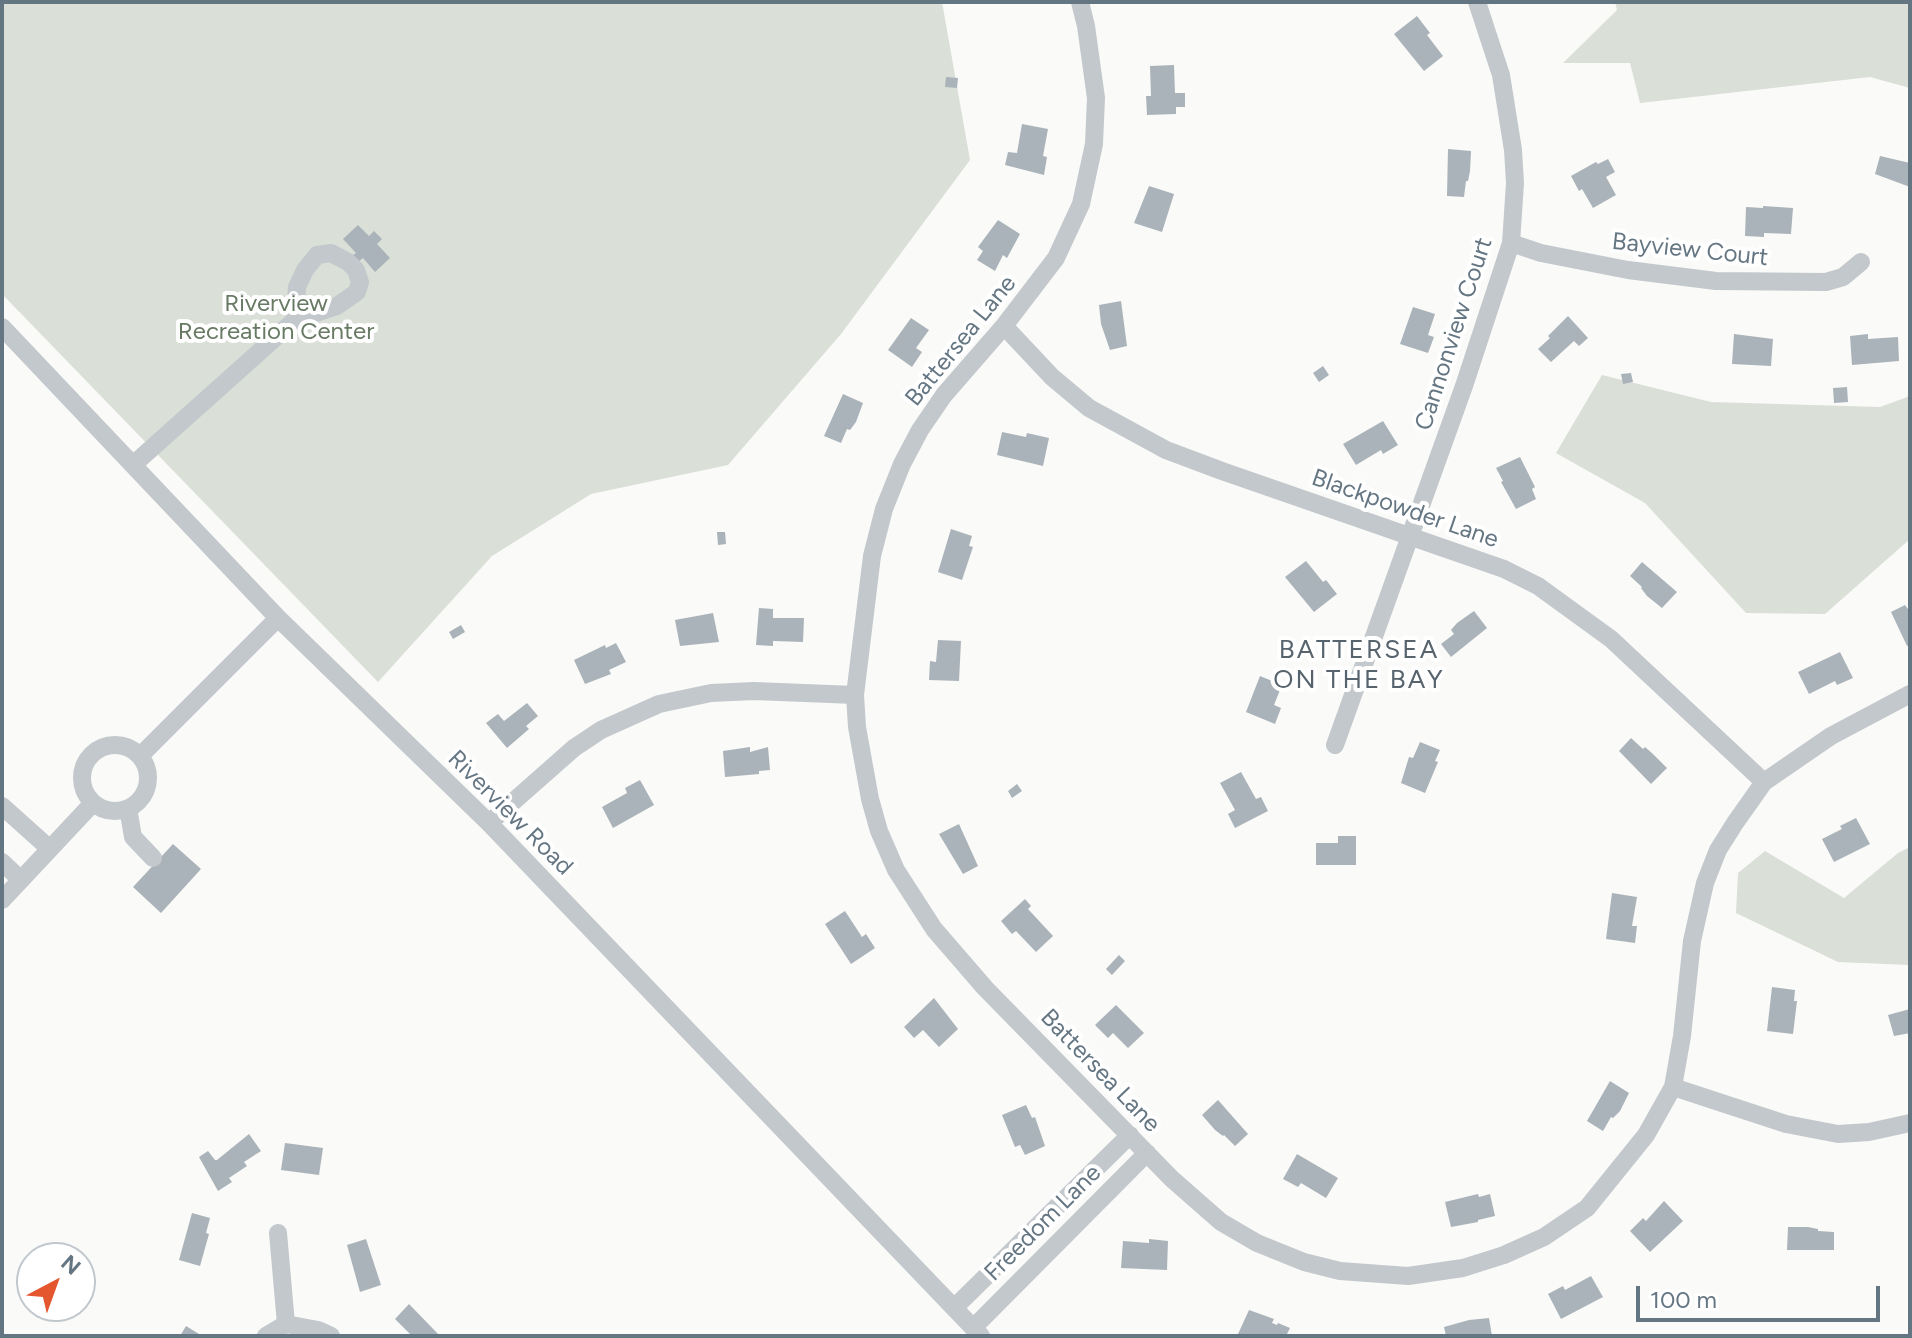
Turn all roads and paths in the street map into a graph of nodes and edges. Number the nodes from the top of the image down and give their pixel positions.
1 (1080, 2) edge
2 (1477, 2) edge
3 (1511, 243) junction
4 (1861, 262) dead end
5 (295, 320) dead end
6 (1004, 326) junction
7 (2, 327) edge
8 (134, 464) junction
9 (1410, 537) junction
10 (278, 618) junction
11 (1910, 694) edge
12 (855, 695) junction
13 (1335, 745) dead end
14 (140, 756) junction
15 (1764, 782) junction
16 (93, 803) junction
17 (2, 806) edge
18 (128, 808) junction
19 (489, 823) junction
20 (50, 849) junction
21 (153, 858) dead end
22 (2, 862) edge
23 (21, 880) junction
24 (2, 900) edge
25 (1673, 1087) junction
26 (1910, 1123) edge
27 (1130, 1135) junction
28 (1147, 1153) junction
29 (278, 1233) dead end
30 (954, 1308) junction
31 (286, 1324) junction
32 (977, 1332) edge
33 (266, 1336) edge
34 (331, 1336) edge

1 - 6 street, Battersea Lane
2 - 3 street, Cannonview Court
3 - 4 street, Bayview Court
3 - 9 street, Cannonview Court
5 - 8 street
6 - 9 street, Blackpowder Lane
6 - 12 street, Battersea Lane
7 - 8 street, Riverview Road
8 - 10 street, Riverview Road
9 - 13 street, Cannonview Court
9 - 15 street, Blackpowder Lane
10 - 14 street
10 - 19 street, Riverview Road
11 - 15 street, Battersea Lane
12 - 19 street
12 - 27 street, Battersea Lane
14 - 16 street
14 - 18 street
15 - 25 street, Battersea Lane
16 - 18 street
16 - 20 street
17 - 20 street
18 - 21 street
19 - 30 street, Riverview Road
20 - 23 street
22 - 23 street
23 - 24 street
25 - 26 street
25 - 28 street, Battersea Lane
27 - 28 street, Battersea Lane
27 - 30 street, Freedom Lane
28 - 32 street, Freedom Lane
29 - 31 street
30 - 32 street, Riverview Road
31 - 33 street
31 - 34 street

